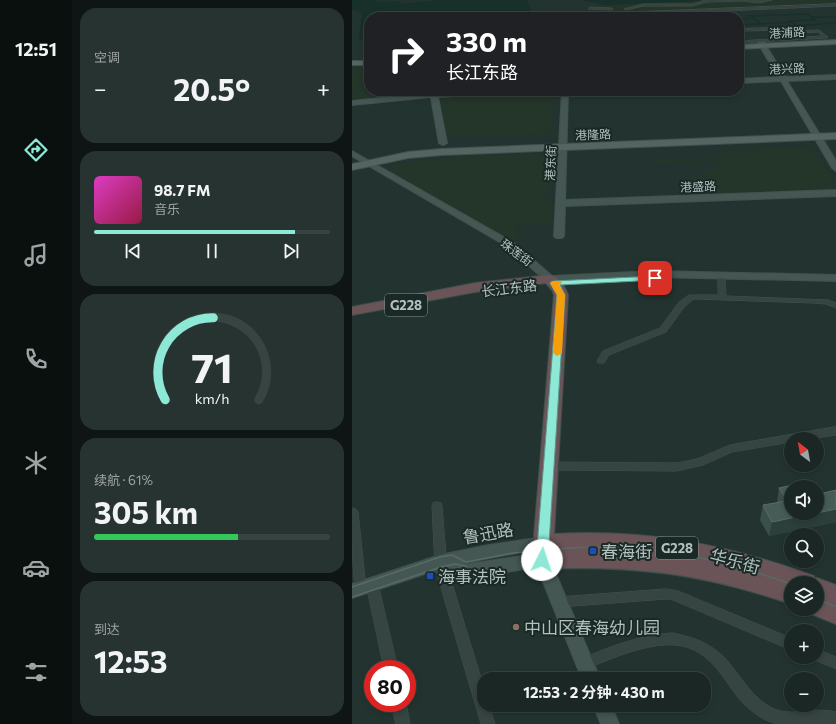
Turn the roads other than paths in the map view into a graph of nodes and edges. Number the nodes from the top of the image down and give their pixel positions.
1 (743, 0) edge
2 (770, 0) edge
3 (836, 5) edge
4 (590, 8) dead end
5 (657, 12) edge
6 (744, 30) edge
7 (836, 41) edge
8 (744, 44) edge
9 (744, 44) edge
10 (764, 45) junction
11 (364, 64) edge
12 (352, 65) edge
13 (836, 77) edge
14 (785, 79) junction
15 (744, 81) edge
16 (405, 96) edge
17 (435, 96) edge
18 (565, 96) edge
19 (352, 103) edge
20 (836, 127) edge
21 (818, 132) junction
22 (602, 136) dead end
23 (836, 136) edge
24 (563, 140) junction
25 (447, 142) joint
26 (836, 158) edge
27 (357, 160) edge
28 (836, 168) edge
29 (836, 193) edge
30 (560, 203) junction
31 (559, 236) dead end
32 (836, 278) edge
33 (721, 279) junction
34 (549, 281) junction
35 (836, 282) edge
36 (722, 297) junction
37 (836, 306) edge
38 (352, 311) edge
39 (352, 316) edge
40 (601, 361) dead end
41 (836, 431) edge
42 (549, 466) junction
43 (437, 506) dead end
44 (352, 512) edge
45 (543, 551) junction
46 (440, 562) junction
47 (785, 576) edge
48 (361, 588) edge
49 (824, 590) edge
50 (784, 593) edge
51 (836, 595) edge
52 (560, 602) junction
53 (824, 609) edge
54 (836, 614) edge
55 (784, 641) edge
56 (824, 658) edge
57 (388, 660) edge
58 (584, 663) junction
59 (836, 664) edge
60 (588, 672) edge
61 (400, 712) edge
62 (605, 712) edge
63 (836, 719) edge
64 (403, 724) edge
65 (488, 724) edge
66 (610, 724) edge

1 - 2 street
1 - 4 street
3 - 5 street
6 - 8 street
7 - 10 main road, 港浦路
9 - 10 main road, 港浦路
10 - 14 street
11 - 12 main road
13 - 14 street, 港兴路
14 - 15 street, 港兴路
14 - 21 street
16 - 19 street
17 - 25 street
18 - 24 street, 港东街
20 - 21 main road, 港隆路
21 - 22 main road, 港隆路
21 - 23 main road, 港隆路
21 - 24 main road, 港隆路
21 - 26 street
21 - 28 street
24 - 27 main road, 港隆路
24 - 30 street, 港东街
25 - 27 main road
27 - 34 street, 珠莲街
29 - 30 street, 港盛路
30 - 31 street, 港东街
32 - 34 street, 长江东路
33 - 34 street, 长江东路
33 - 35 street, 长江东路
33 - 36 street
34 - 38 highway, 长江东路 / G228
34 - 39 highway, 长江东路 / G228
34 - 42 highway
36 - 37 street
36 - 40 street
41 - 42 street
42 - 45 highway
43 - 46 street
44 - 48 street
45 - 46 street
45 - 47 highway, 华乐街 / G228
45 - 50 highway, 华乐街 / G228
45 - 52 street
46 - 48 street
46 - 65 street
48 - 57 street
49 - 51 highway
52 - 55 street
52 - 58 street
53 - 54 highway
56 - 59 street
58 - 60 street
58 - 63 street
61 - 64 street
62 - 66 street

